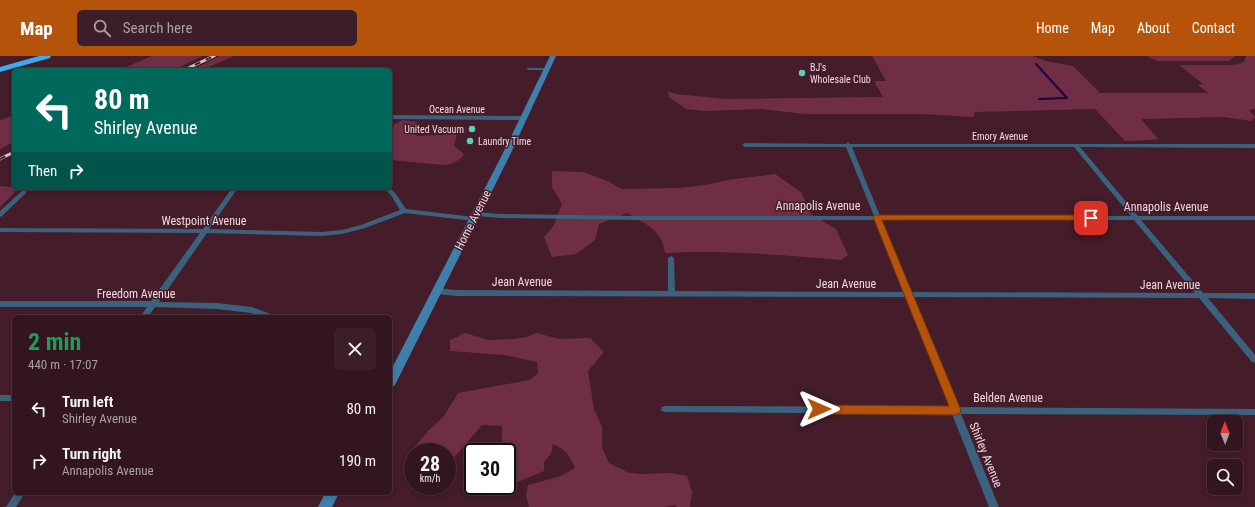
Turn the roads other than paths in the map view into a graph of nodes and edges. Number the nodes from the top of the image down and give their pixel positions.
1 (28, 56) edge
2 (47, 56) edge
3 (553, 56) edge
4 (0, 64) edge
5 (529, 69) dead end
6 (547, 69) junction
7 (0, 70) edge
8 (392, 117) edge
9 (524, 118) junction
10 (745, 144) dead end
11 (848, 144) junction
12 (1075, 145) junction
13 (1255, 146) edge
14 (234, 190) edge
15 (388, 190) edge
16 (24, 192) dead end
17 (404, 211) junction
18 (0, 215) edge
19 (475, 216) junction
20 (877, 217) junction
21 (1136, 218) junction
22 (1255, 218) edge
23 (0, 230) edge
24 (205, 231) junction
25 (670, 258) dead end
26 (437, 291) junction
27 (672, 294) junction
28 (908, 295) junction
29 (1202, 296) junction
30 (1255, 296) edge
31 (0, 304) edge
32 (153, 304) junction
33 (145, 315) edge
34 (265, 315) edge
35 (1255, 360) edge
36 (392, 377) edge
37 (0, 398) edge
38 (12, 398) edge
39 (665, 409) dead end
40 (956, 410) junction
41 (1255, 412) edge
42 (19, 495) edge
43 (331, 495) edge
44 (11, 507) edge
45 (325, 507) edge
46 (994, 507) edge

1 - 4 highway
2 - 7 highway
3 - 6 street, Home Avenue
5 - 6 street
6 - 9 street, Home Avenue
8 - 9 street, Ocean Avenue
9 - 19 street, Home Avenue
10 - 11 street, Emory Avenue
11 - 12 street, Emory Avenue
11 - 20 street, Shirley Avenue
12 - 13 street, Emory Avenue
12 - 21 street
14 - 24 street
15 - 17 street
16 - 18 street
17 - 19 street, Annapolis Avenue
17 - 24 street, Westpoint Avenue
19 - 20 street, Annapolis Avenue
19 - 26 street, Home Avenue
20 - 21 street, Annapolis Avenue
20 - 28 street, Shirley Avenue
21 - 22 street, Annapolis Avenue
21 - 29 street
23 - 24 street, Westpoint Avenue
24 - 32 street
25 - 27 street
26 - 27 street, Jean Avenue
26 - 36 street, Home Avenue
27 - 28 street, Jean Avenue
28 - 29 street, Jean Avenue
28 - 40 street, Shirley Avenue
29 - 30 street, Jean Avenue
29 - 35 street
31 - 32 street, Freedom Avenue
32 - 33 street
32 - 34 street, Freedom Avenue
37 - 38 street
39 - 40 street, Belden Avenue
40 - 41 street, Belden Avenue
40 - 46 street, Shirley Avenue
42 - 44 street
43 - 45 street

